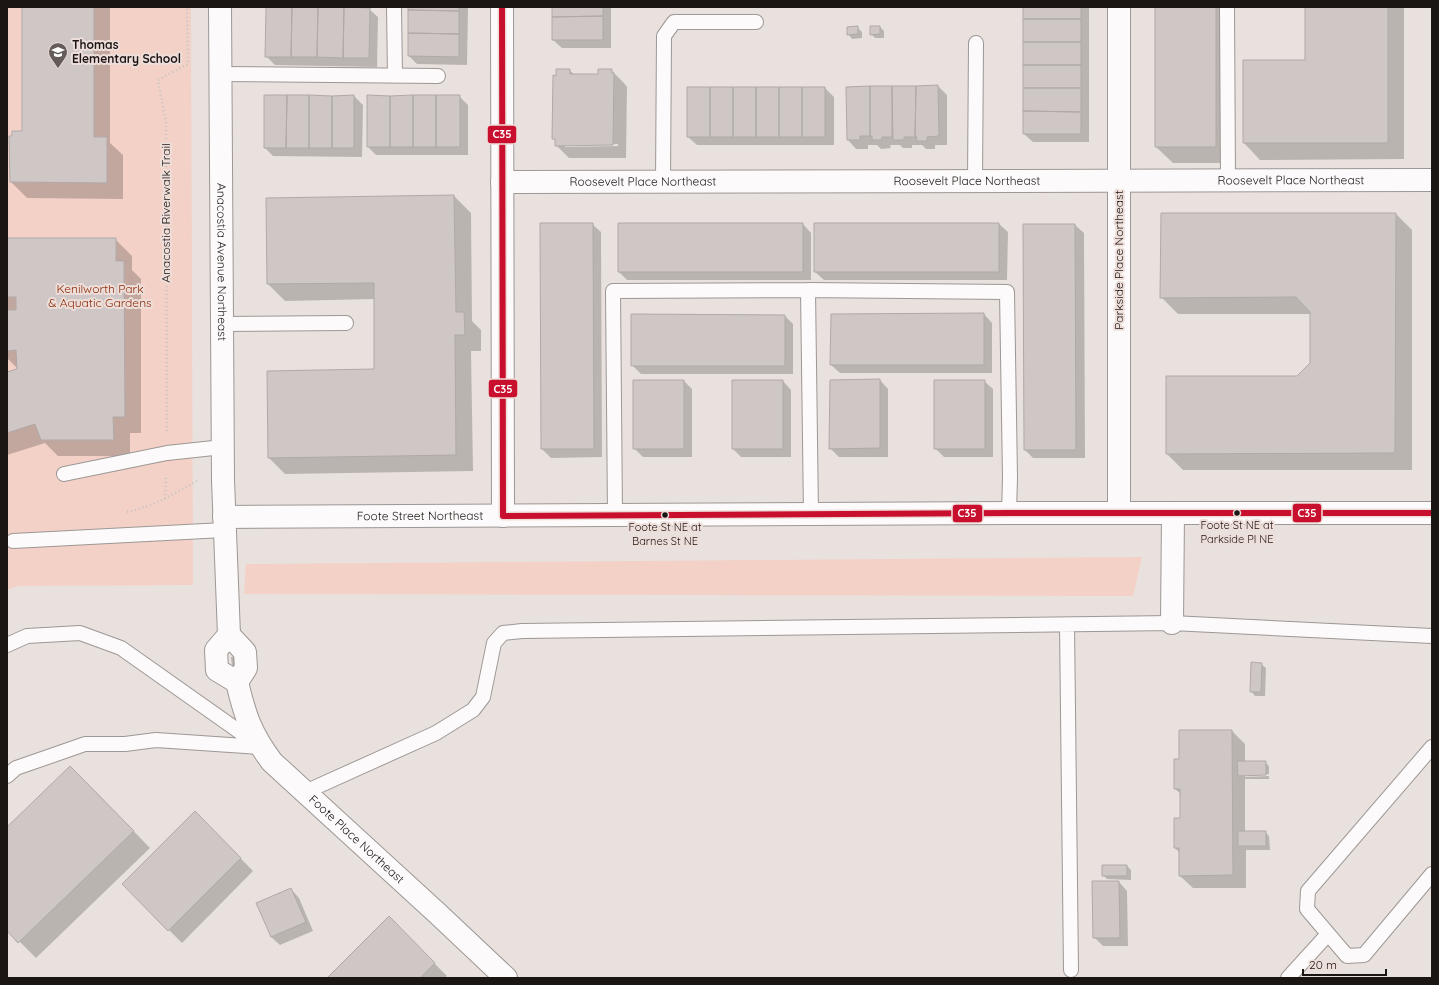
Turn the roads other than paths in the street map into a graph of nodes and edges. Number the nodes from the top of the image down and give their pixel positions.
1 (220, 7) edge
2 (394, 7) edge
3 (502, 7) edge
4 (1119, 7) edge
5 (1227, 7) edge
6 (756, 22) dead end
7 (976, 43) dead end
8 (220, 74) junction
9 (395, 76) junction
10 (438, 76) dead end
11 (1228, 180) junction
12 (1432, 180) edge
13 (974, 181) junction
14 (1119, 181) junction
15 (502, 182) junction
16 (662, 182) junction
17 (808, 290) junction
18 (346, 323) dead end
19 (222, 324) junction
20 (223, 447) junction
21 (64, 474) dead end
22 (1009, 513) junction
23 (1119, 513) junction
24 (1173, 513) junction
25 (1432, 513) edge
26 (811, 514) junction
27 (616, 515) junction
28 (503, 516) junction
29 (224, 523) junction
30 (13, 541) dead end
31 (1172, 623) junction
32 (1068, 625) junction
33 (1432, 636) edge
34 (7, 645) edge
35 (261, 747) junction
36 (1432, 747) edge
37 (7, 776) edge
38 (304, 792) junction
39 (1432, 874) edge
40 (1328, 934) junction
41 (1071, 970) dead end
42 (506, 978) edge
43 (1288, 978) edge

1 - 8 street, Anacostia Avenue Northeast
2 - 9 lane
3 - 15 street
4 - 14 street, Parkside Place Northeast
5 - 11 lane
6 - 16 lane
7 - 13 lane
8 - 9 lane
8 - 19 street, Anacostia Avenue Northeast
9 - 10 lane
11 - 12 street, Roosevelt Place Northeast
11 - 14 street, Roosevelt Place Northeast
13 - 14 street, Roosevelt Place Northeast
13 - 16 street, Roosevelt Place Northeast
14 - 23 street, Parkside Place Northeast
15 - 16 street, Roosevelt Place Northeast
15 - 28 street
17 - 22 lane
17 - 26 lane
17 - 27 lane
18 - 19 lane
19 - 20 street, Anacostia Avenue Northeast
20 - 21 lane
20 - 29 street, Anacostia Avenue Northeast
22 - 23 street, Foote Street Northeast
22 - 26 street, Foote Street Northeast
23 - 24 street, Foote Street Northeast
24 - 25 street, Foote Street Northeast
24 - 31 street
26 - 27 street, Foote Street Northeast
27 - 28 street, Foote Street Northeast
28 - 29 street, Foote Street Northeast
29 - 30 lane
29 - 35 street, Foote Place Northeast
31 - 32 lane
31 - 33 lane
32 - 38 lane
32 - 41 lane
34 - 35 lane
35 - 37 lane
35 - 38 street, Foote Place Northeast
36 - 40 lane
38 - 42 street, Foote Place Northeast
39 - 40 lane
40 - 43 lane

